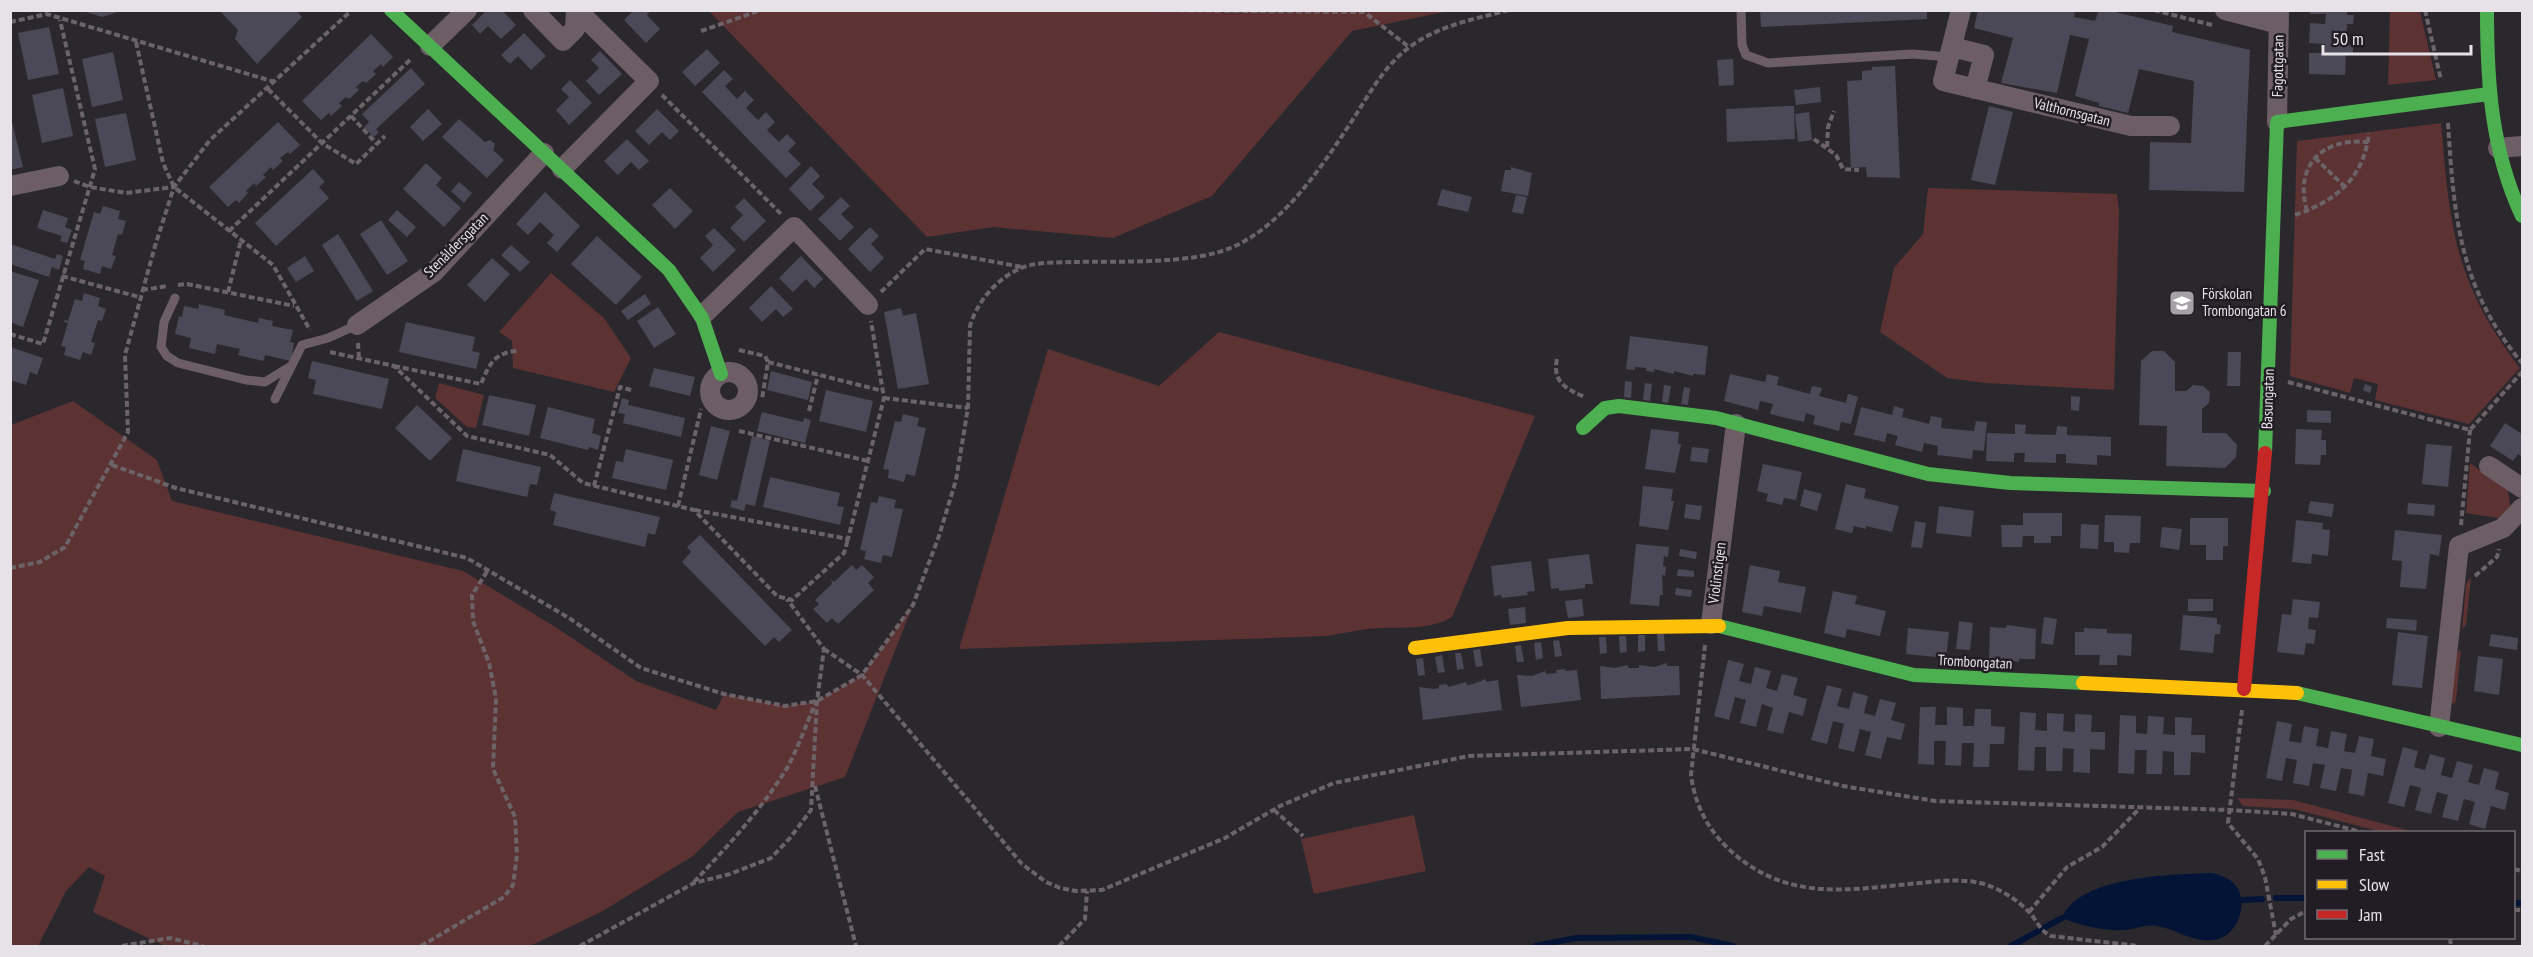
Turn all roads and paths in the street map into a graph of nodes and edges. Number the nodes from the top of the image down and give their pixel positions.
1 (391, 10) edge
2 (467, 10) edge
3 (533, 10) edge
4 (577, 10) edge
5 (760, 10) edge
6 (1143, 10) edge
7 (1509, 10) edge
8 (1741, 10) edge
9 (1961, 10) edge
10 (2154, 10) edge
11 (2425, 10) edge
12 (2487, 10) edge
13 (2279, 17) edge
14 (2221, 18) edge
15 (60, 20) junction
16 (10, 22) edge
17 (701, 31) dead end
18 (136, 42) junction
19 (429, 45) junction
20 (1409, 47) junction
21 (1951, 52) junction
22 (649, 81) junction
23 (275, 82) dead end
24 (268, 89) dead end
25 (1975, 89) junction
26 (2488, 94) junction
27 (2445, 99) junction
28 (1834, 111) dead end
29 (351, 116) junction
30 (2277, 122) junction
31 (2170, 126) dead end
32 (2369, 128) dead end
33 (385, 136) dead end
34 (1814, 139) dead end
35 (2368, 142) junction
36 (322, 143) junction
37 (377, 144) junction
38 (2523, 146) edge
39 (1827, 148) junction
40 (2498, 148) junction
41 (544, 153) junction
42 (2315, 158) junction
43 (562, 169) junction
44 (1859, 170) dead end
45 (59, 176) dead end
46 (10, 186) edge
47 (90, 187) junction
48 (2345, 187) junction
49 (174, 188) junction
50 (2307, 211) junction
51 (2292, 216) dead end
52 (2523, 216) edge
53 (794, 226) junction
54 (230, 231) junction
55 (241, 240) junction
56 (1023, 267) junction
57 (62, 276) junction
58 (142, 290) dead end
59 (228, 292) junction
60 (140, 297) dead end
61 (175, 298) dead end
62 (868, 305) junction
63 (295, 307) junction
64 (703, 315) junction
65 (357, 325) joint
66 (10, 334) edge
67 (317, 340) junction
68 (518, 351) dead end
69 (717, 352) junction
70 (1557, 359) dead end
71 (768, 362) junction
72 (2523, 363) edge
73 (291, 366) junction
74 (394, 366) junction
75 (2523, 372) edge
76 (721, 374) dead end
77 (818, 375) junction
78 (2288, 382) dead end
79 (631, 390) dead end
80 (882, 391) junction
81 (884, 398) junction
82 (274, 399) dead end
83 (762, 399) dead end
84 (968, 408) junction
85 (701, 409) dead end
86 (809, 411) dead end
87 (1600, 412) junction
88 (1736, 424) junction
89 (1583, 428) dead end
90 (2470, 430) junction
91 (739, 431) dead end
92 (868, 461) junction
93 (112, 465) dead end
94 (2490, 466) dead end
95 (594, 486) junction
96 (2523, 488) edge
97 (2264, 490) junction
98 (678, 506) junction
99 (2523, 508) edge
100 (694, 510) junction
101 (2503, 528) junction
102 (848, 539) junction
103 (2459, 546) junction
104 (488, 570) junction
105 (2474, 585) dead end
106 (787, 599) junction
107 (1711, 624) junction
108 (1415, 648) dead end
109 (824, 649) junction
110 (862, 675) junction
111 (2244, 689) junction
112 (817, 701) junction
113 (2439, 727) junction
114 (2523, 746) edge
115 (1693, 749) junction
116 (814, 782) junction
117 (2140, 808) junction
118 (1274, 810) junction
119 (2230, 810) junction
120 (2357, 831) edge
121 (1303, 836) dead end
122 (694, 883) junction
123 (1087, 891) junction
124 (2029, 912) junction
125 (2305, 912) edge
126 (2276, 935) junction
127 (122, 946) edge
128 (202, 946) edge
129 (421, 946) edge
130 (580, 946) edge
131 (856, 946) edge
132 (1059, 946) edge
133 (2138, 946) edge
134 (2265, 946) edge

1 - 19 street
2 - 19 street
3 - 4 street
4 - 22 street
5 - 17 path
6 - 20 path
7 - 20 path
8 - 21 lane
9 - 21 street, Valthornsgatan
10 - 14 path
11 - 27 path
12 - 26 street
13 - 14 street
13 - 30 street, Fagottgatan
15 - 16 path
15 - 18 path
15 - 47 path
18 - 23 path
18 - 49 path
19 - 29 path
19 - 41 street
20 - 56 path
21 - 25 street, Valthornsgatan
21 - 25 street
22 - 43 street
22 - 53 path
24 - 36 path
25 - 31 street, Valthornsgatan
26 - 27 street
26 - 40 street
27 - 30 street
27 - 72 path
28 - 39 path
29 - 36 path
29 - 37 path
30 - 97 street, Basungatan
32 - 35 path
33 - 37 path
34 - 39 path
35 - 42 path
35 - 48 path
36 - 37 path
36 - 54 path
38 - 40 street
39 - 44 path
40 - 52 street
41 - 43 street
41 - 65 street, Stenåldersgatan
42 - 48 path
42 - 50 path
43 - 64 street
45 - 46 street
47 - 49 path
47 - 57 path
48 - 50 path
49 - 54 path
50 - 51 path
53 - 62 street
53 - 64 street
54 - 55 path
55 - 59 path
55 - 63 path
56 - 62 path
56 - 84 path
57 - 60 path
57 - 66 path
58 - 59 path
59 - 63 path
61 - 73 lane
62 - 80 path
63 - 67 path
64 - 69 street
65 - 67 lane
67 - 73 lane
67 - 74 path
68 - 74 path
69 - 71 path
69 - 76 street
70 - 87 path
71 - 77 path
71 - 83 path
73 - 82 lane
74 - 95 path
75 - 90 path
77 - 80 path
77 - 86 path
78 - 90 path
79 - 95 path
80 - 81 path
81 - 84 path
81 - 92 path
84 - 110 path
85 - 98 path
87 - 88 street
87 - 89 street
88 - 97 street
88 - 107 street, Violinstigen
90 - 103 path
91 - 92 path
92 - 102 path
93 - 104 path
94 - 96 street
95 - 98 path
97 - 111 street, Basungatan
98 - 100 path
99 - 101 street
100 - 102 path
100 - 106 path
101 - 103 street
101 - 105 path
102 - 106 path
103 - 113 street
104 - 112 path
104 - 129 path
106 - 109 path
107 - 108 street, Violinstigen
107 - 111 street, Trombongatan
107 - 115 path
109 - 110 path
109 - 112 path
110 - 112 path
110 - 123 path
111 - 113 street
111 - 119 path
112 - 116 path
112 - 122 path
113 - 114 street
115 - 117 path
115 - 118 path
115 - 124 path
116 - 122 path
116 - 131 path
117 - 119 path
117 - 124 path
118 - 121 path
118 - 123 path
119 - 120 path
119 - 126 path
122 - 130 path
123 - 132 path
124 - 133 path
125 - 126 path
126 - 134 path
127 - 128 path

